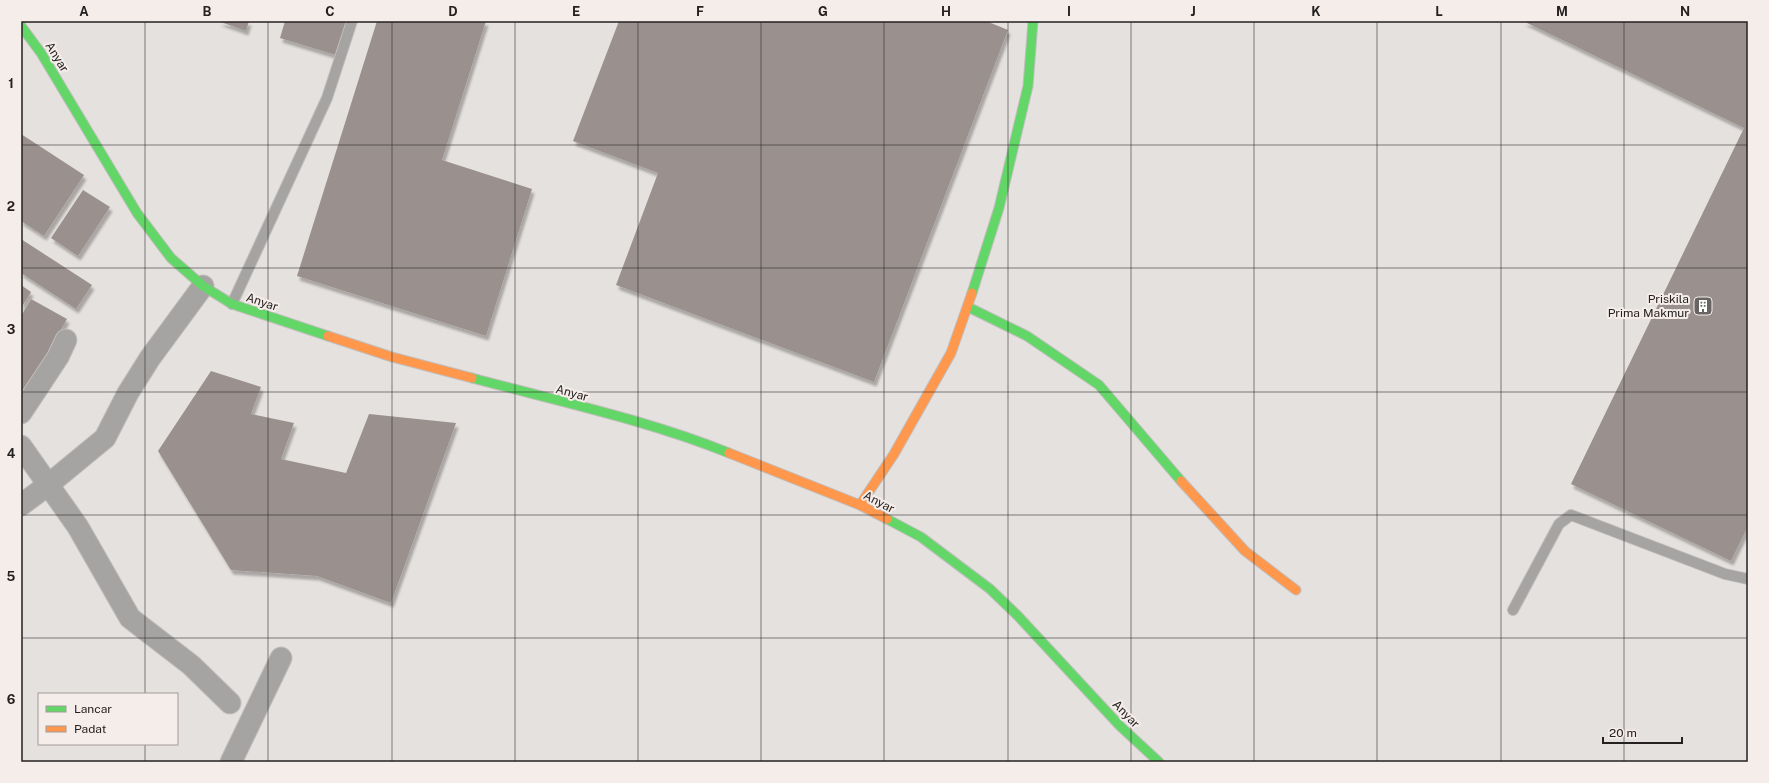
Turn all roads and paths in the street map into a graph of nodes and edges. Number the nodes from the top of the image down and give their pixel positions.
1 (352, 21) edge
2 (1033, 21) edge
3 (21, 26) edge
4 (202, 286) junction
5 (232, 304) junction
6 (968, 307) junction
7 (66, 340) dead end
8 (21, 412) edge
9 (21, 446) edge
10 (48, 485) junction
11 (21, 505) edge
12 (860, 505) junction
13 (1748, 579) edge
14 (1296, 590) dead end
15 (1513, 610) dead end
16 (281, 658) dead end
17 (230, 703) dead end
18 (232, 762) edge
19 (1159, 762) edge

1 - 5 lane
2 - 6 street
3 - 4 street, Anyar
4 - 5 street, Anyar
4 - 10 street
5 - 12 street, Anyar
6 - 12 street
6 - 14 street
7 - 8 street
9 - 10 street
10 - 11 street
10 - 17 street
12 - 19 street, Anyar
13 - 15 lane
16 - 18 street

